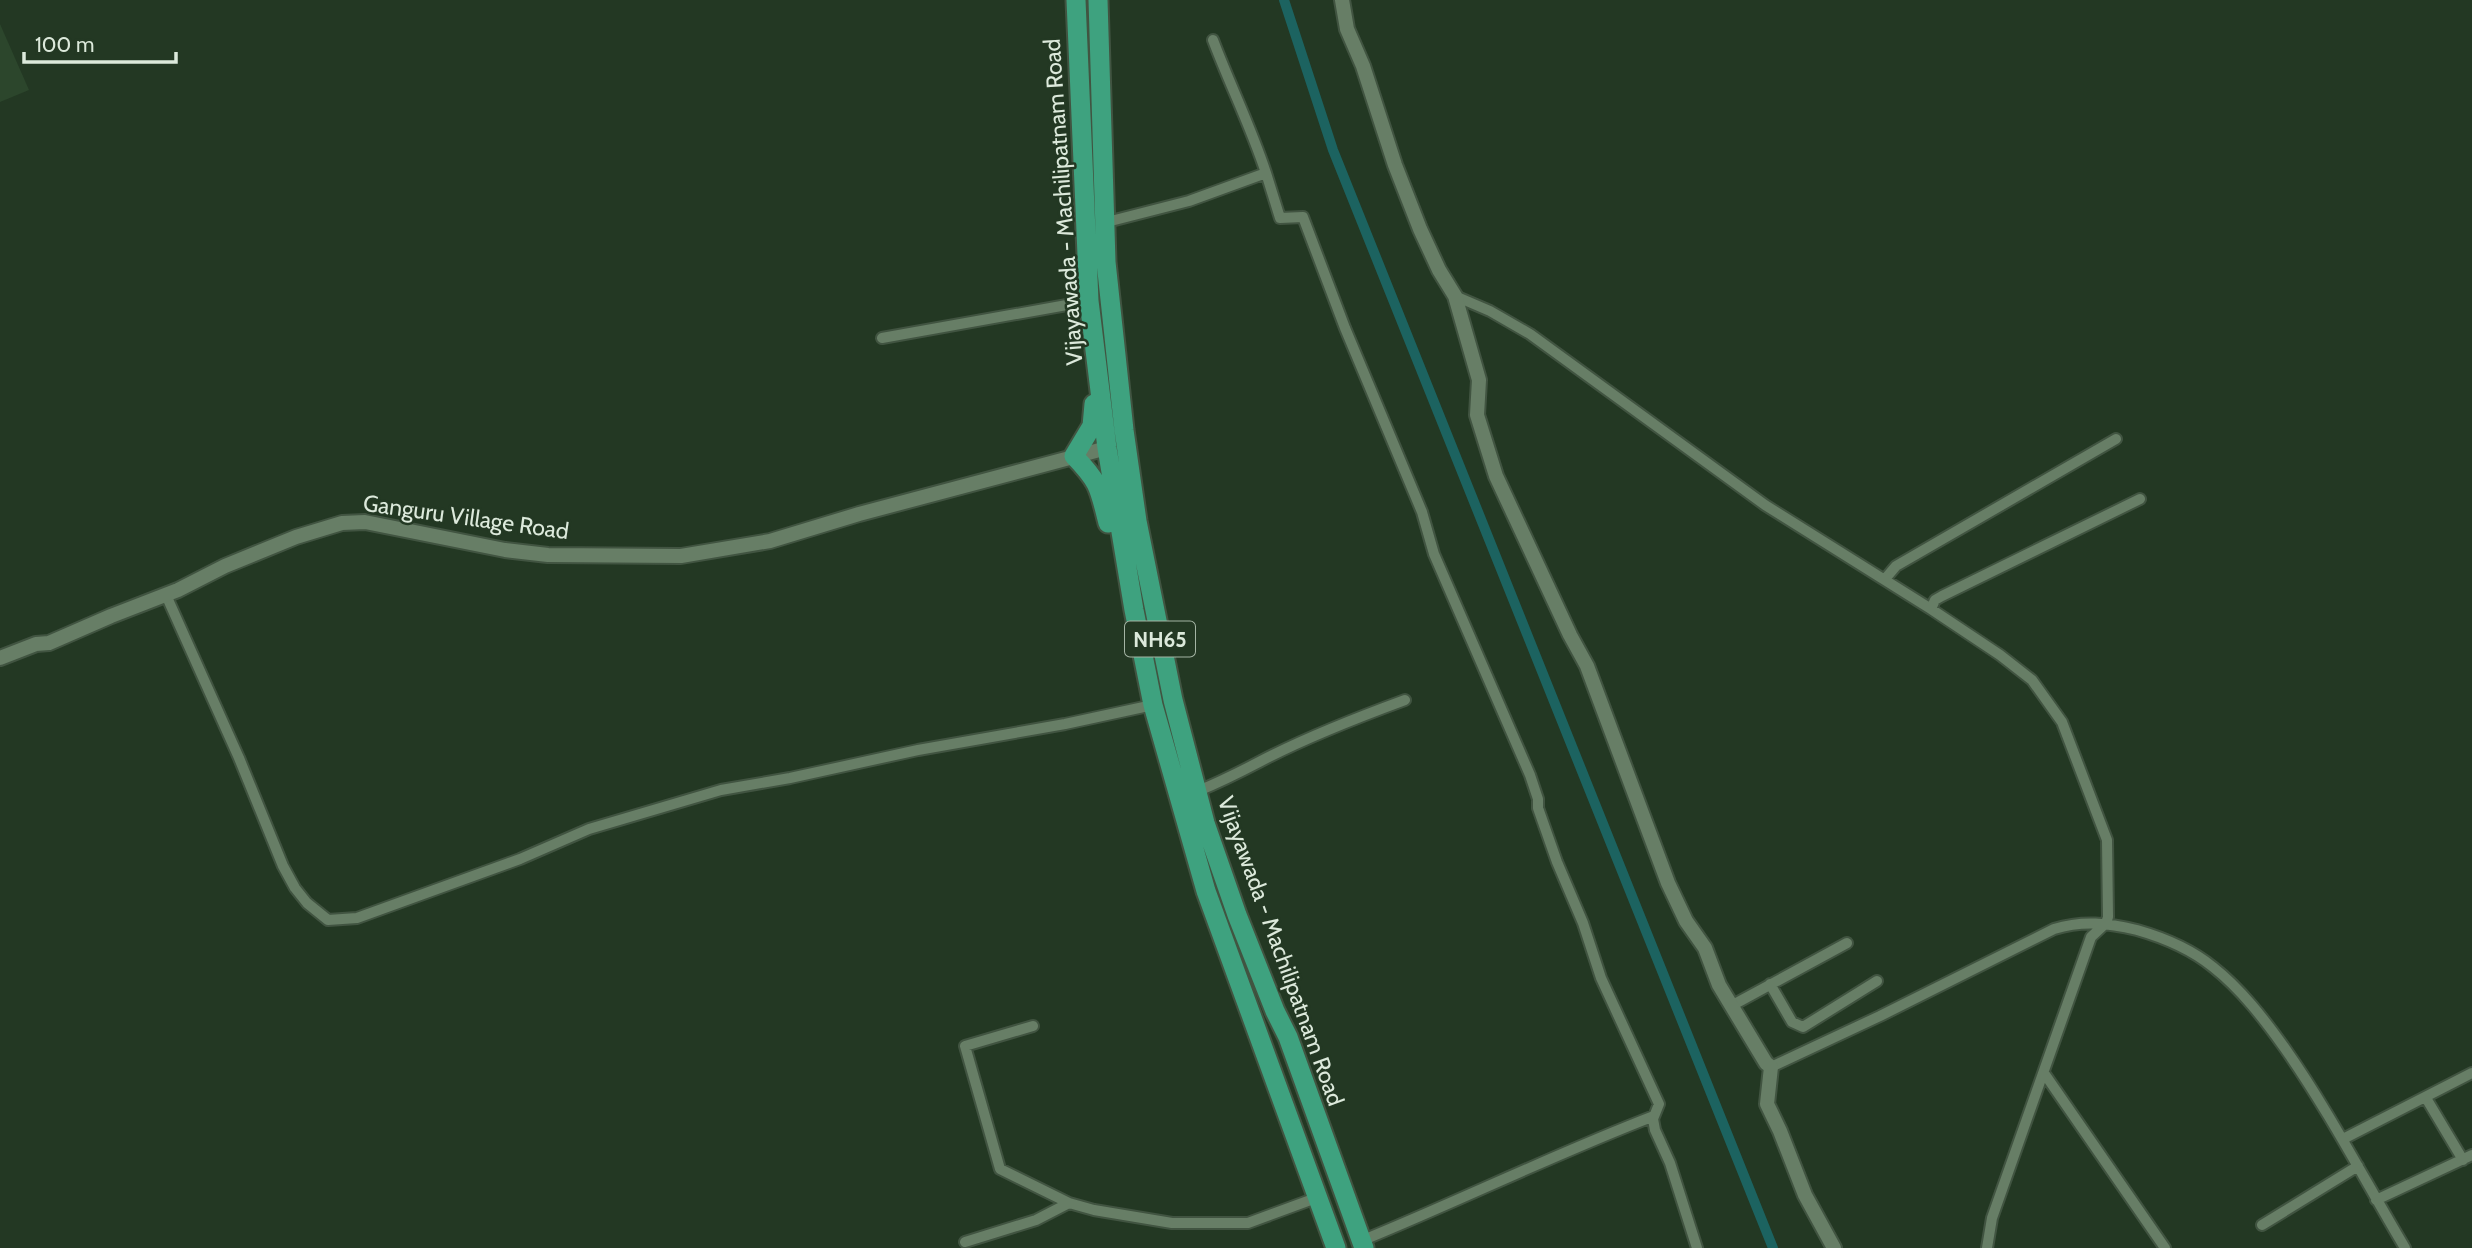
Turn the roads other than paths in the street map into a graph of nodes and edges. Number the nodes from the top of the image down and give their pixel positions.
1 (1076, 0) edge
2 (1098, 0) edge
3 (1342, 0) edge
4 (1213, 40) dead end
5 (1266, 173) junction
6 (1107, 222) junction
7 (1108, 280) junction
8 (1455, 296) junction
9 (1089, 301) junction
10 (1092, 323) junction
11 (882, 338) dead end
12 (2116, 439) dead end
13 (1107, 448) junction
14 (1074, 456) junction
15 (2140, 499) dead end
16 (1885, 579) junction
17 (166, 595) junction
18 (1931, 609) junction
19 (1134, 610) junction
20 (0, 658) edge
21 (1405, 700) dead end
22 (1153, 705) junction
23 (1198, 791) junction
24 (2106, 923) junction
25 (1847, 943) dead end
26 (1877, 981) dead end
27 (1770, 984) junction
28 (1731, 1006) junction
29 (1033, 1026) dead end
30 (1771, 1067) junction
31 (2044, 1073) junction
32 (2472, 1073) edge
33 (2426, 1098) junction
34 (1654, 1116) junction
35 (2343, 1139) junction
36 (2467, 1158) edge
37 (2358, 1166) junction
38 (1316, 1198) junction
39 (2376, 1200) junction
40 (1069, 1203) junction
41 (2262, 1225) dead end
42 (965, 1242) dead end
43 (1362, 1244) edge
44 (1336, 1248) edge
45 (1697, 1248) edge
46 (1833, 1248) edge
47 (1987, 1248) edge
48 (2165, 1248) edge
49 (2404, 1248) edge

1 - 9 highway, Vijayawada - Machilipatnam Road / NH65
2 - 6 highway, Vijayawada - Machilipatnam Road / NH65
3 - 8 street
4 - 5 street
5 - 6 street
5 - 34 street
6 - 7 highway, Vijayawada - Machilipatnam Road / NH65
7 - 13 highway
7 - 23 highway, Vijayawada - Machilipatnam Road / NH65
8 - 16 street
8 - 28 street
9 - 10 highway, Vijayawada - Machilipatnam Road / NH65
9 - 11 street
10 - 13 highway, Vijayawada - Machilipatnam Road / NH65
10 - 14 highway
12 - 16 street
13 - 14 street, Ganguru Village Road
13 - 19 highway, Vijayawada - Machilipatnam Road / NH65
14 - 17 street, Ganguru Village Road
14 - 19 highway
15 - 18 street
16 - 18 street
17 - 20 street, Ganguru Village Road
17 - 22 street
18 - 24 street
19 - 22 highway, Vijayawada - Machilipatnam Road / NH65
21 - 23 street
22 - 38 highway, Vijayawada - Machilipatnam Road / NH65
23 - 43 highway, Vijayawada - Machilipatnam Road / NH65
24 - 30 street
24 - 31 street
24 - 35 street
25 - 27 street
26 - 27 street
27 - 28 street
28 - 30 street
29 - 40 street
30 - 46 street
31 - 47 street
31 - 48 street
32 - 33 street
33 - 35 street
33 - 36 street
34 - 43 street
34 - 45 street
35 - 37 street
36 - 39 street
37 - 39 street
37 - 41 street
38 - 40 street
38 - 44 highway, Vijayawada - Machilipatnam Road / NH65
39 - 49 street
40 - 42 street

